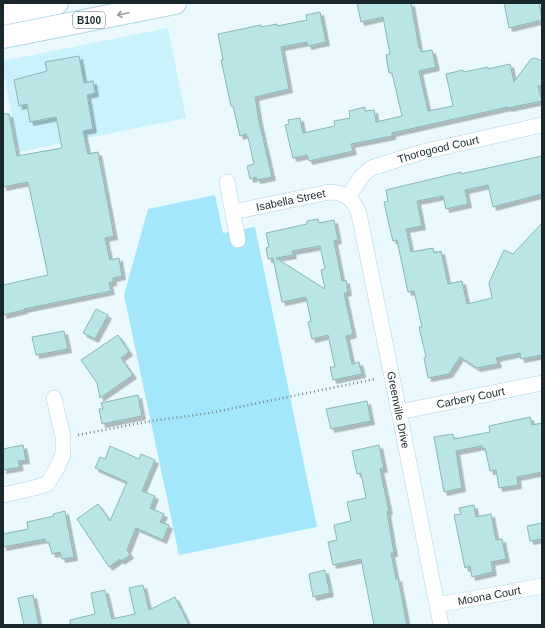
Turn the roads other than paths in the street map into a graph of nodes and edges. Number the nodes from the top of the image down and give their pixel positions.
1 (57, 3) edge
2 (175, 3) edge
3 (3, 14) edge
4 (3, 37) edge
5 (542, 125) edge
6 (227, 182) dead end
7 (348, 197) junction
8 (233, 212) junction
9 (238, 240) dead end
10 (542, 383) edge
11 (54, 398) dead end
12 (400, 412) junction
13 (3, 495) edge
14 (542, 586) edge
15 (437, 605) junction
16 (441, 625) edge

1 - 3 main road
2 -> 4 main road, B100
5 - 7 street, Thorogood Court
6 - 8 street
7 - 8 street, Isabella Street
7 - 12 street, Greenville Drive
8 - 9 street
10 - 12 street, Carbery Court
11 - 13 street
12 - 15 street, Greenville Drive
14 - 15 street, Moona Court
15 - 16 street, Greenville Drive

